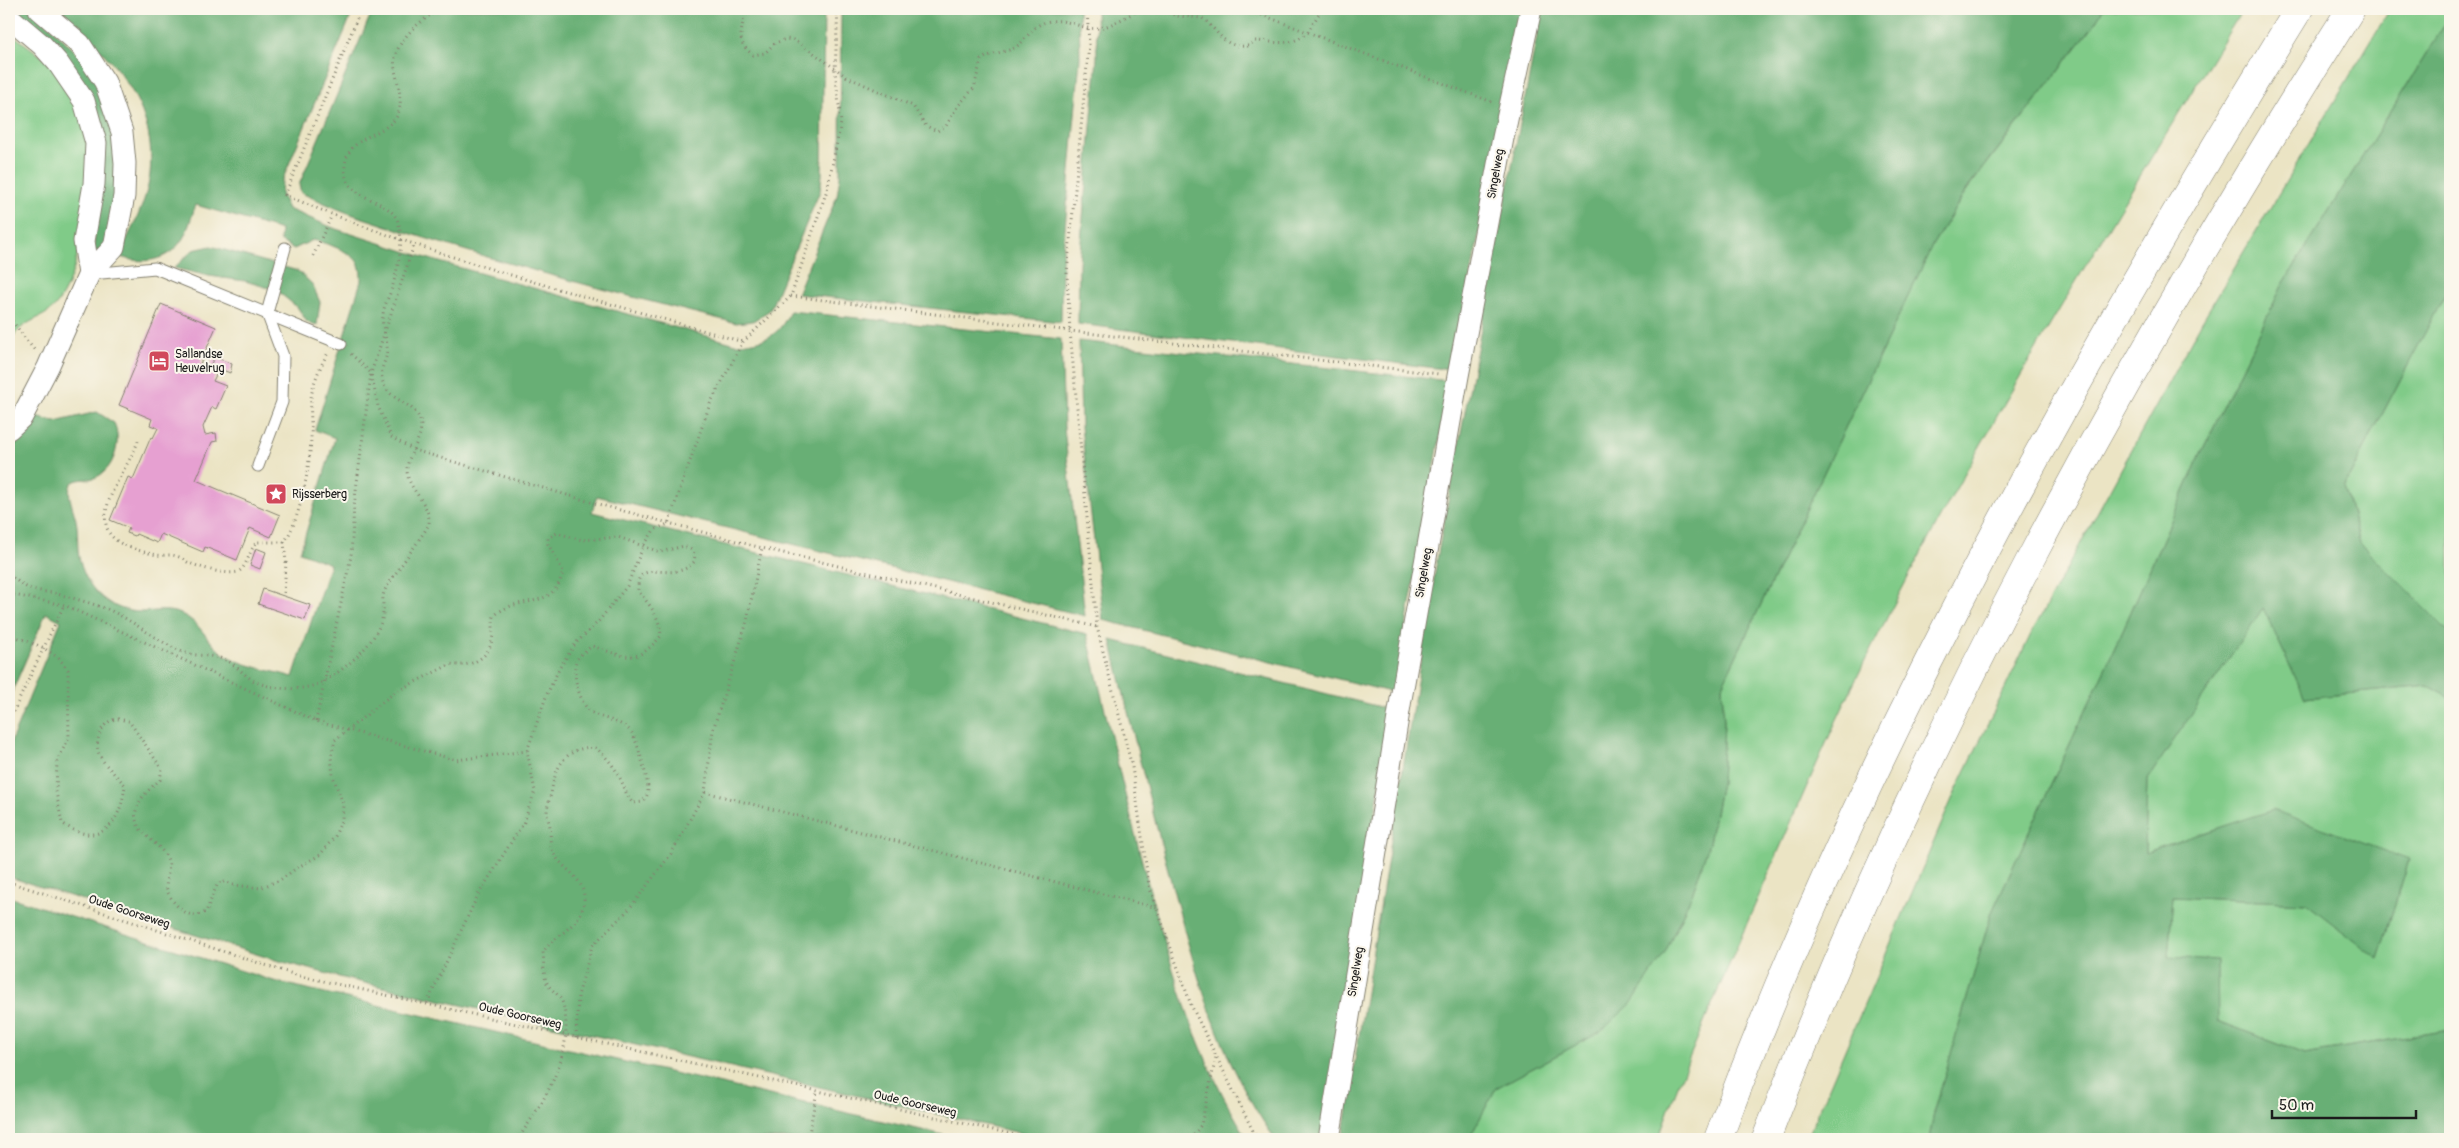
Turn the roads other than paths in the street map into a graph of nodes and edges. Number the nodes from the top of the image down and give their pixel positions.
1 (39, 9) edge
2 (1532, 9) edge
3 (2299, 9) edge
4 (2351, 9) edge
5 (9, 16) edge
6 (285, 248) dead end
7 (89, 274) junction
8 (267, 314) junction
9 (341, 344) road end
10 (9, 429) edge
11 (258, 466) dead end
12 (1329, 1139) edge
13 (1718, 1139) edge
14 (1766, 1139) edge

1 - 7 street
2 - 12 street, Singelweg
3 - 13 highway
4 - 14 highway
5 - 7 street
6 - 8 lane
7 - 8 lane
7 - 10 street
8 - 9 lane
8 - 11 lane

